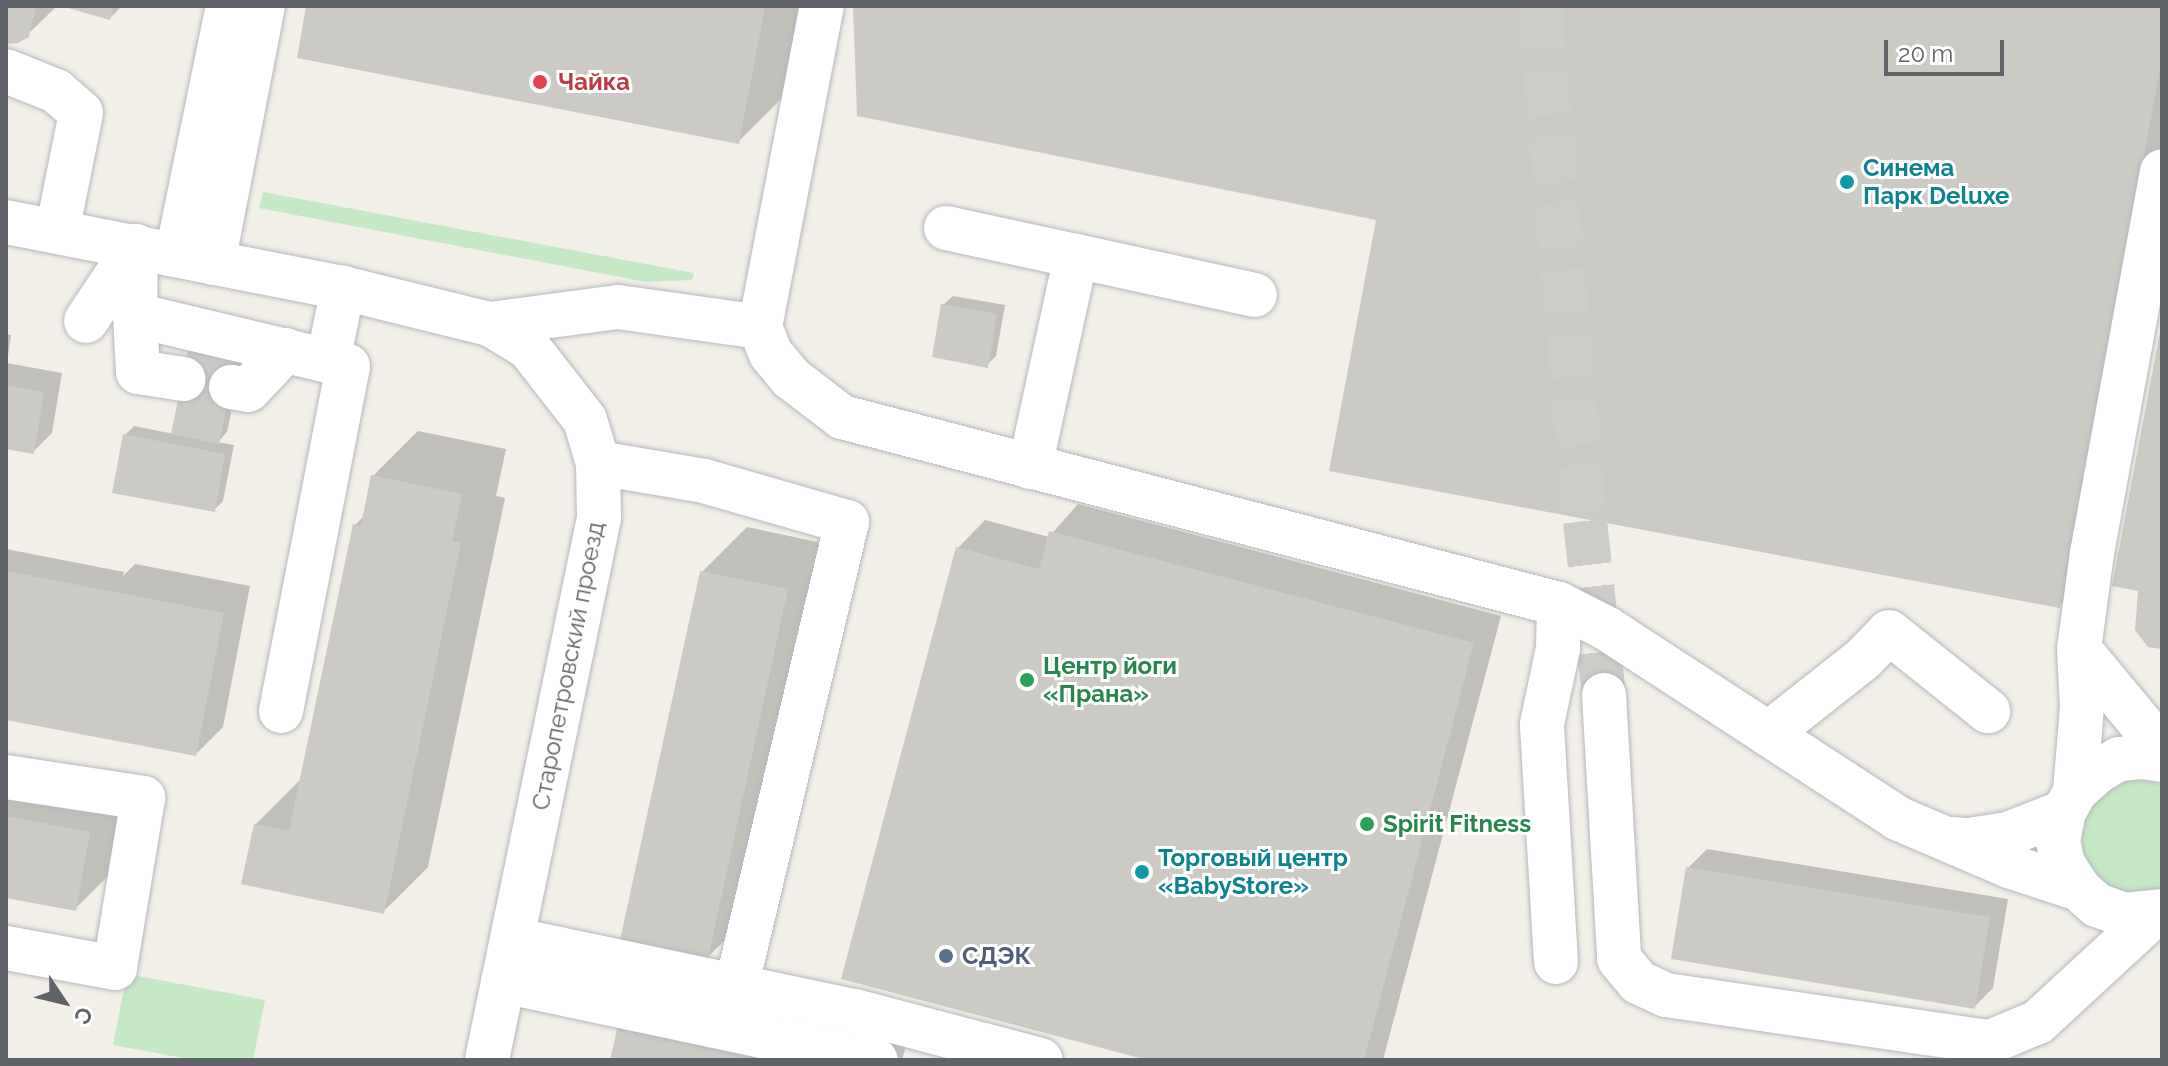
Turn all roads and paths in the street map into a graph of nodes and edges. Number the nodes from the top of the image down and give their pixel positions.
1 (228, 6) edge
2 (263, 6) edge
3 (801, 6) edge
4 (822, 6) edge
5 (6, 71) edge
6 (2162, 171) edge
7 (6, 222) edge
8 (946, 228) dead end
9 (57, 232) junction
10 (176, 255) junction
11 (1076, 256) junction
12 (343, 288) junction
13 (1255, 295) dead end
14 (135, 315) junction
15 (86, 321) dead end
16 (490, 324) junction
17 (747, 324) junction
18 (286, 350) junction
19 (328, 361) junction
20 (183, 379) dead end
21 (231, 387) dead end
22 (598, 463) junction
23 (1030, 467) junction
24 (1559, 604) junction
25 (2079, 649) junction
26 (1604, 695) tunnel mouth
27 (281, 711) dead end
28 (1988, 711) dead end
29 (1768, 734) junction
30 (2162, 749) edge
31 (2162, 760) edge
32 (6, 777) edge
33 (2070, 802) junction
34 (1934, 837) junction
35 (2079, 889) junction
36 (2159, 912) edge
37 (6, 948) edge
38 (508, 960) junction
39 (1556, 962) dead end
40 (736, 989) junction
41 (487, 1060) edge
42 (876, 1060) edge
43 (1041, 1060) edge

1 - 10 street
2 - 10 street
3 - 17 street
4 - 17 street
5 - 9 street
6 - 25 street
7 - 9 street, Старопетровский проезд
8 - 11 street
9 - 10 street, Старопетровский проезд
10 - 12 street, Старопетровский проезд
10 - 14 street
10 - 15 street
11 - 13 street
11 - 23 street
12 - 16 street, Старопетровский проезд
12 - 19 street
14 - 18 street
14 - 20 street
16 - 17 street
16 - 22 street, Старопетровский проезд
17 - 23 street
18 - 19 street
18 - 21 street
19 - 27 street
22 - 38 street, Старопетровский проезд
22 - 40 street
23 - 24 street
24 - 29 street
24 - 39 street
25 - 30 street
25 - 33 street
26 - 36 street
28 - 29 street
29 - 34 street
31 - 33 street
32 - 37 street
33 - 34 street
33 - 35 street
34 - 35 street
35 - 36 street
38 - 40 street
38 - 41 street, Старопетровский проезд
38 - 42 street
40 - 43 street

